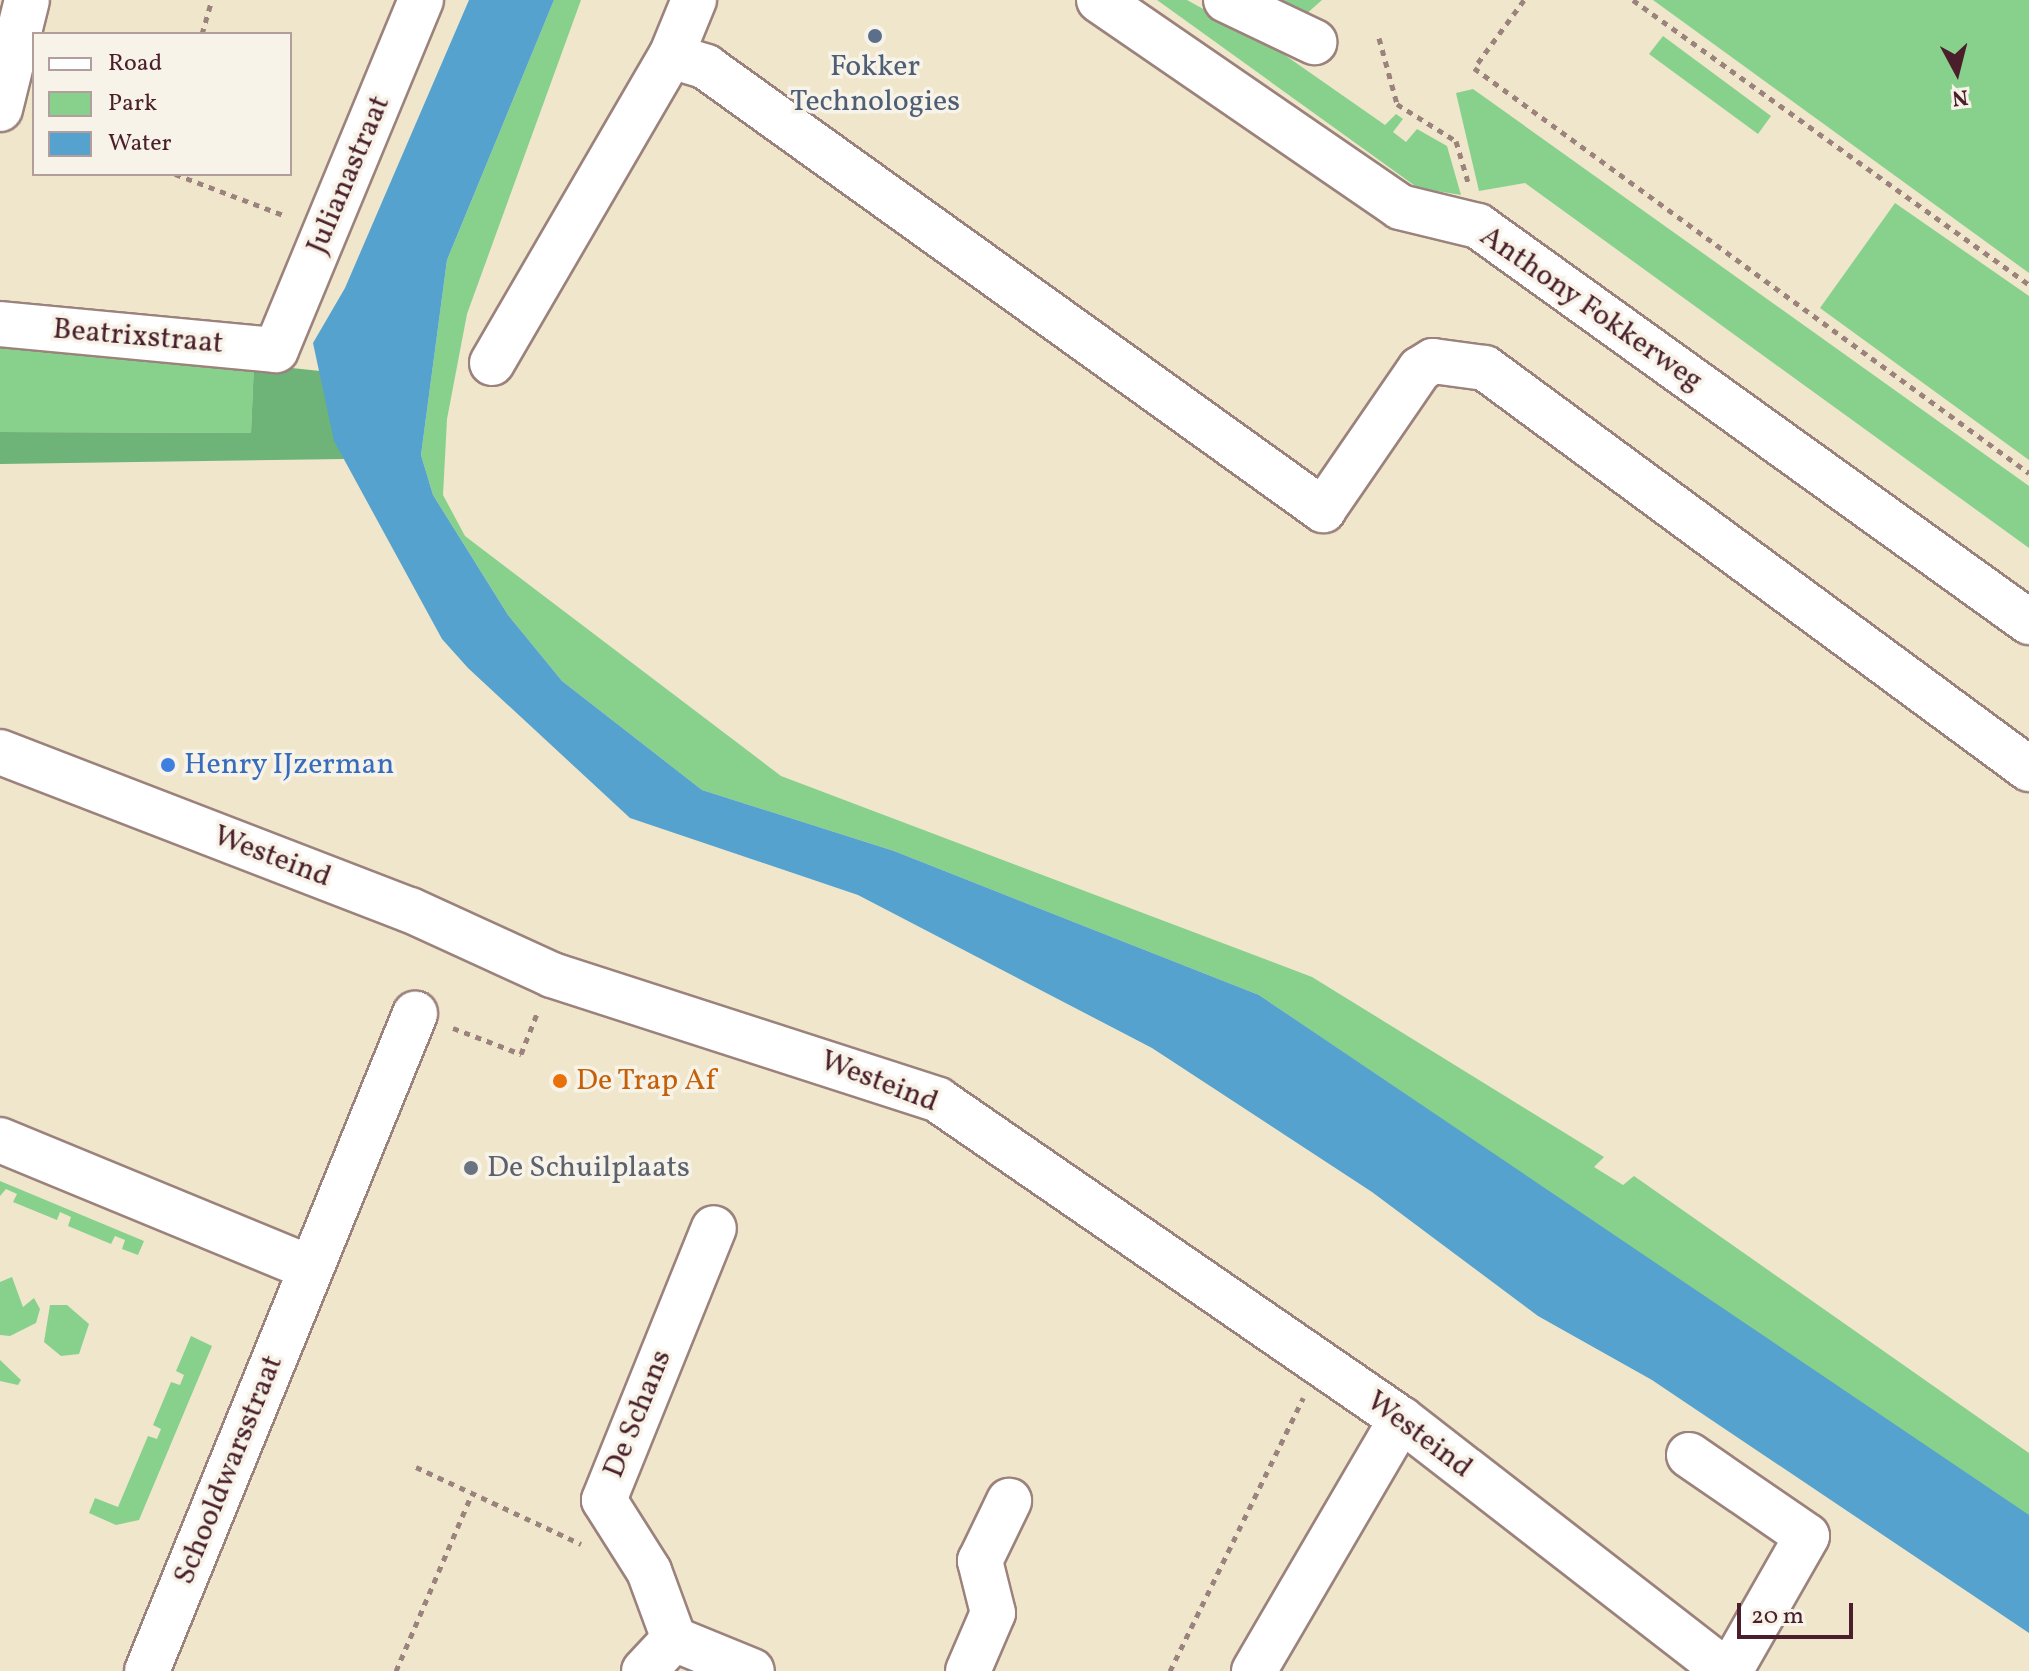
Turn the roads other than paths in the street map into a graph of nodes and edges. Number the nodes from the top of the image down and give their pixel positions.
1 (27, 0) edge
2 (421, 0) edge
3 (694, 0) edge
4 (1099, 0) edge
5 (1226, 0) edge
6 (1314, 42) dead end
7 (671, 56) junction
8 (0, 109) edge
9 (0, 324) edge
10 (276, 350) joint
11 (492, 363) dead end
12 (2029, 622) edge
13 (0, 752) edge
14 (2029, 769) edge
15 (415, 1014) road end
16 (0, 1140) edge
17 (714, 1228) dead end
18 (310, 1268) junction
19 (1401, 1419) junction
20 (1689, 1455) dead end
21 (1009, 1501) dead end
22 (674, 1639) junction
23 (147, 1671) edge
24 (644, 1671) edge
25 (752, 1671) edge
26 (968, 1671) edge
27 (1254, 1671) edge
28 (1728, 1671) edge

1 - 8 street
2 - 10 street, Julianastraat
3 - 7 street
4 - 12 street, Anthony Fokkerweg
5 - 6 street
7 - 11 street
7 - 14 street
9 - 10 street, Beatrixstraat
13 - 19 street, Westeind
15 - 18 street, Schooldwarsstraat
16 - 18 street
17 - 22 street, De Schans
18 - 23 street, Schooldwarsstraat
19 - 27 street
19 - 28 street, Westeind
20 - 28 street
21 - 26 street
22 - 24 street
22 - 25 street

